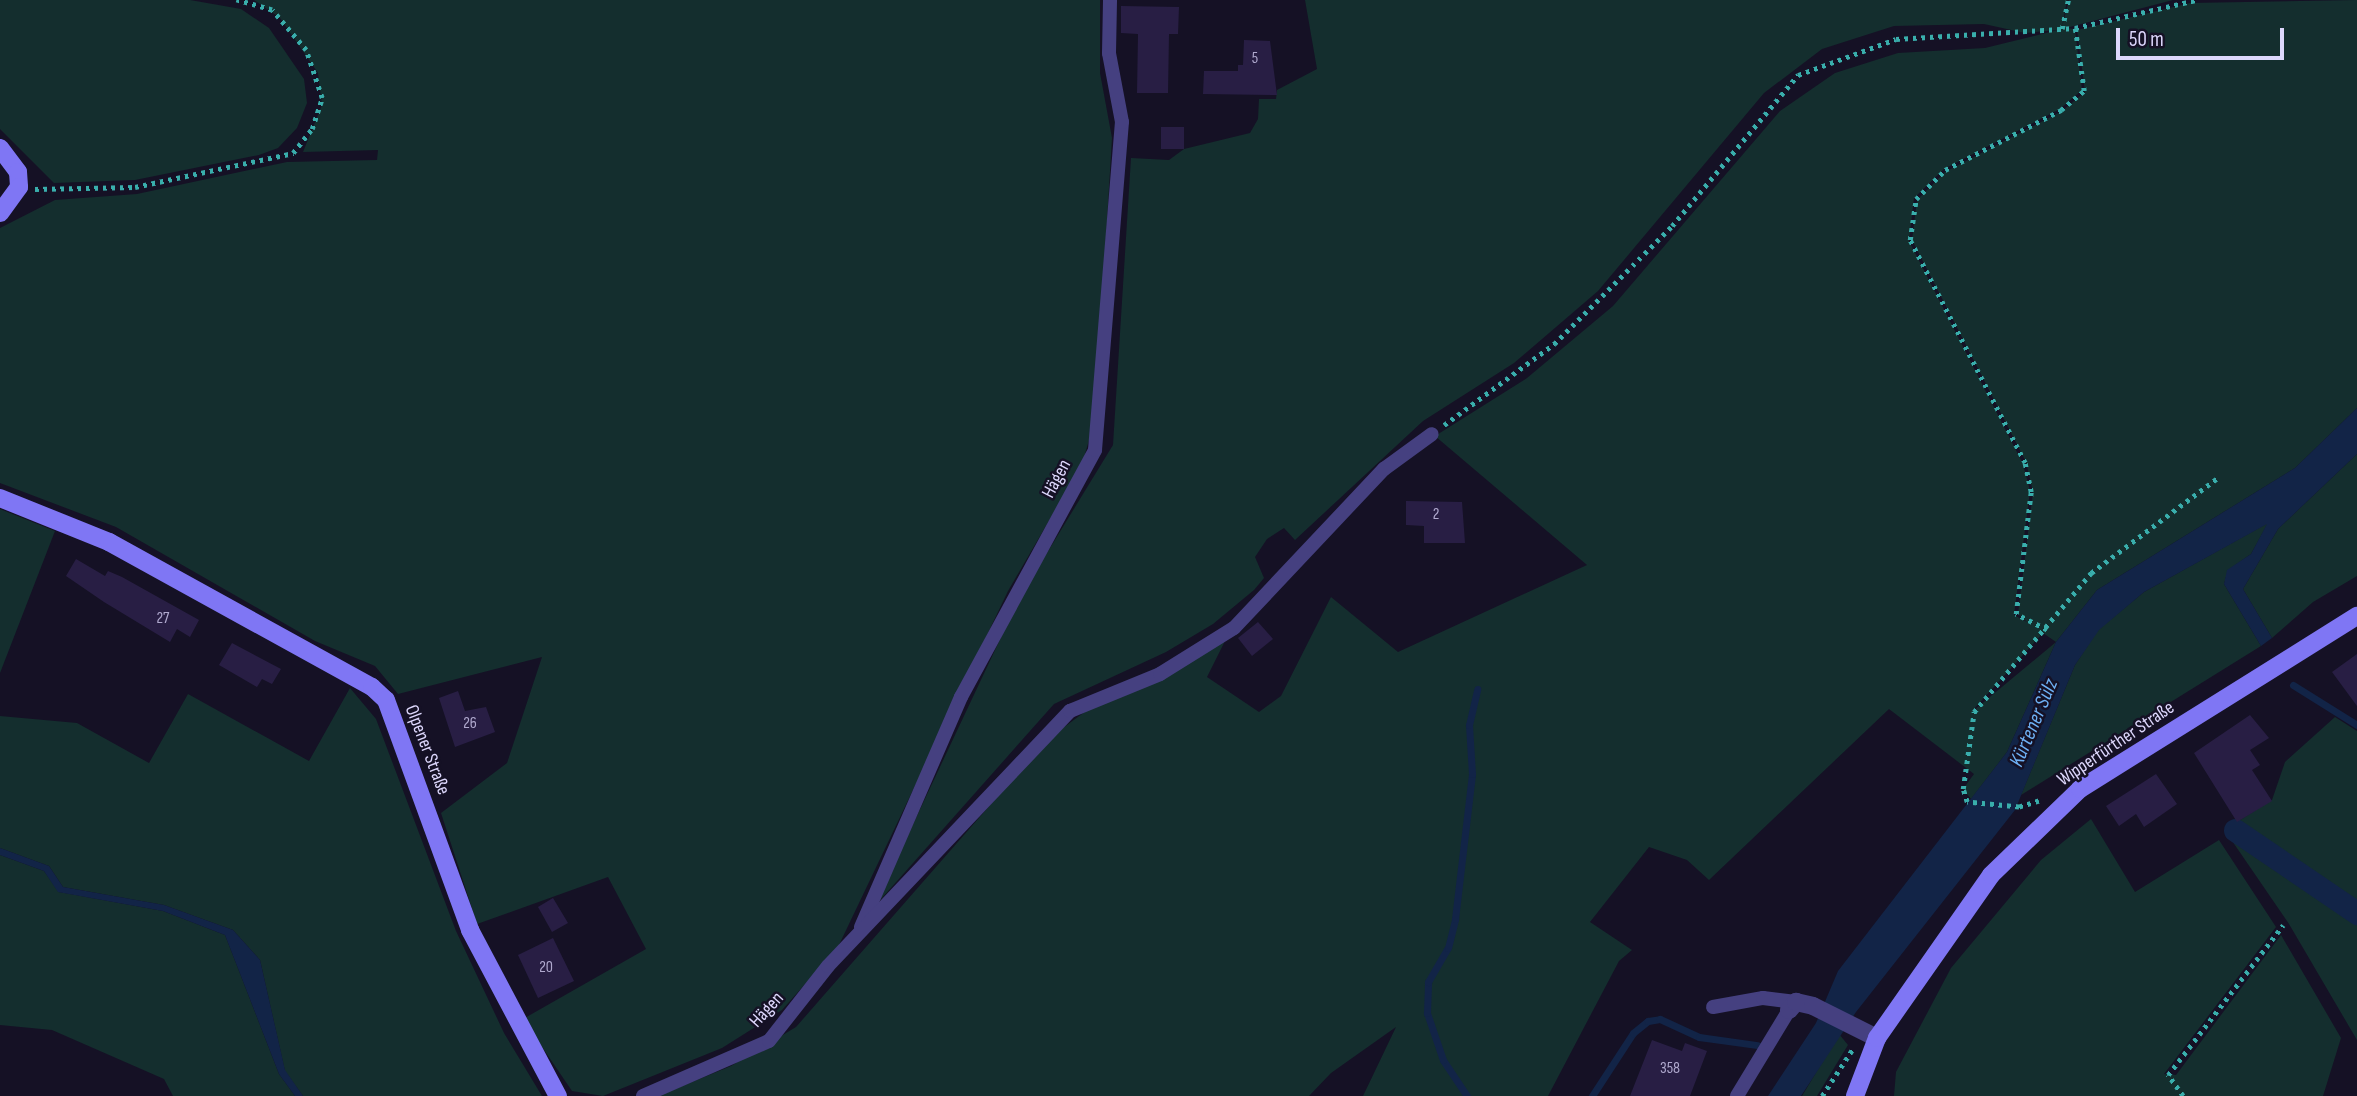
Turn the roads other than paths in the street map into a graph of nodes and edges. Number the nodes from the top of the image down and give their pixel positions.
1 (1110, 0) edge
2 (0, 148) edge
3 (0, 213) edge
4 (1432, 434) road end
5 (0, 498) edge
6 (2357, 617) edge
7 (858, 935) junction
8 (1799, 1006) junction
9 (1713, 1007) dead end
10 (1869, 1034) junction
11 (558, 1096) edge
12 (643, 1096) edge
13 (1737, 1096) edge
14 (1855, 1096) edge

1 - 7 lane, Hägen
2 - 3 street
4 - 7 lane, Hägen
5 - 11 street, Olpener Straße
6 - 10 street, Wipperfürther Straße
7 - 12 lane, Hägen
8 - 9 lane
8 - 10 street
8 - 13 lane
10 - 14 street, Wipperfürther Straße

